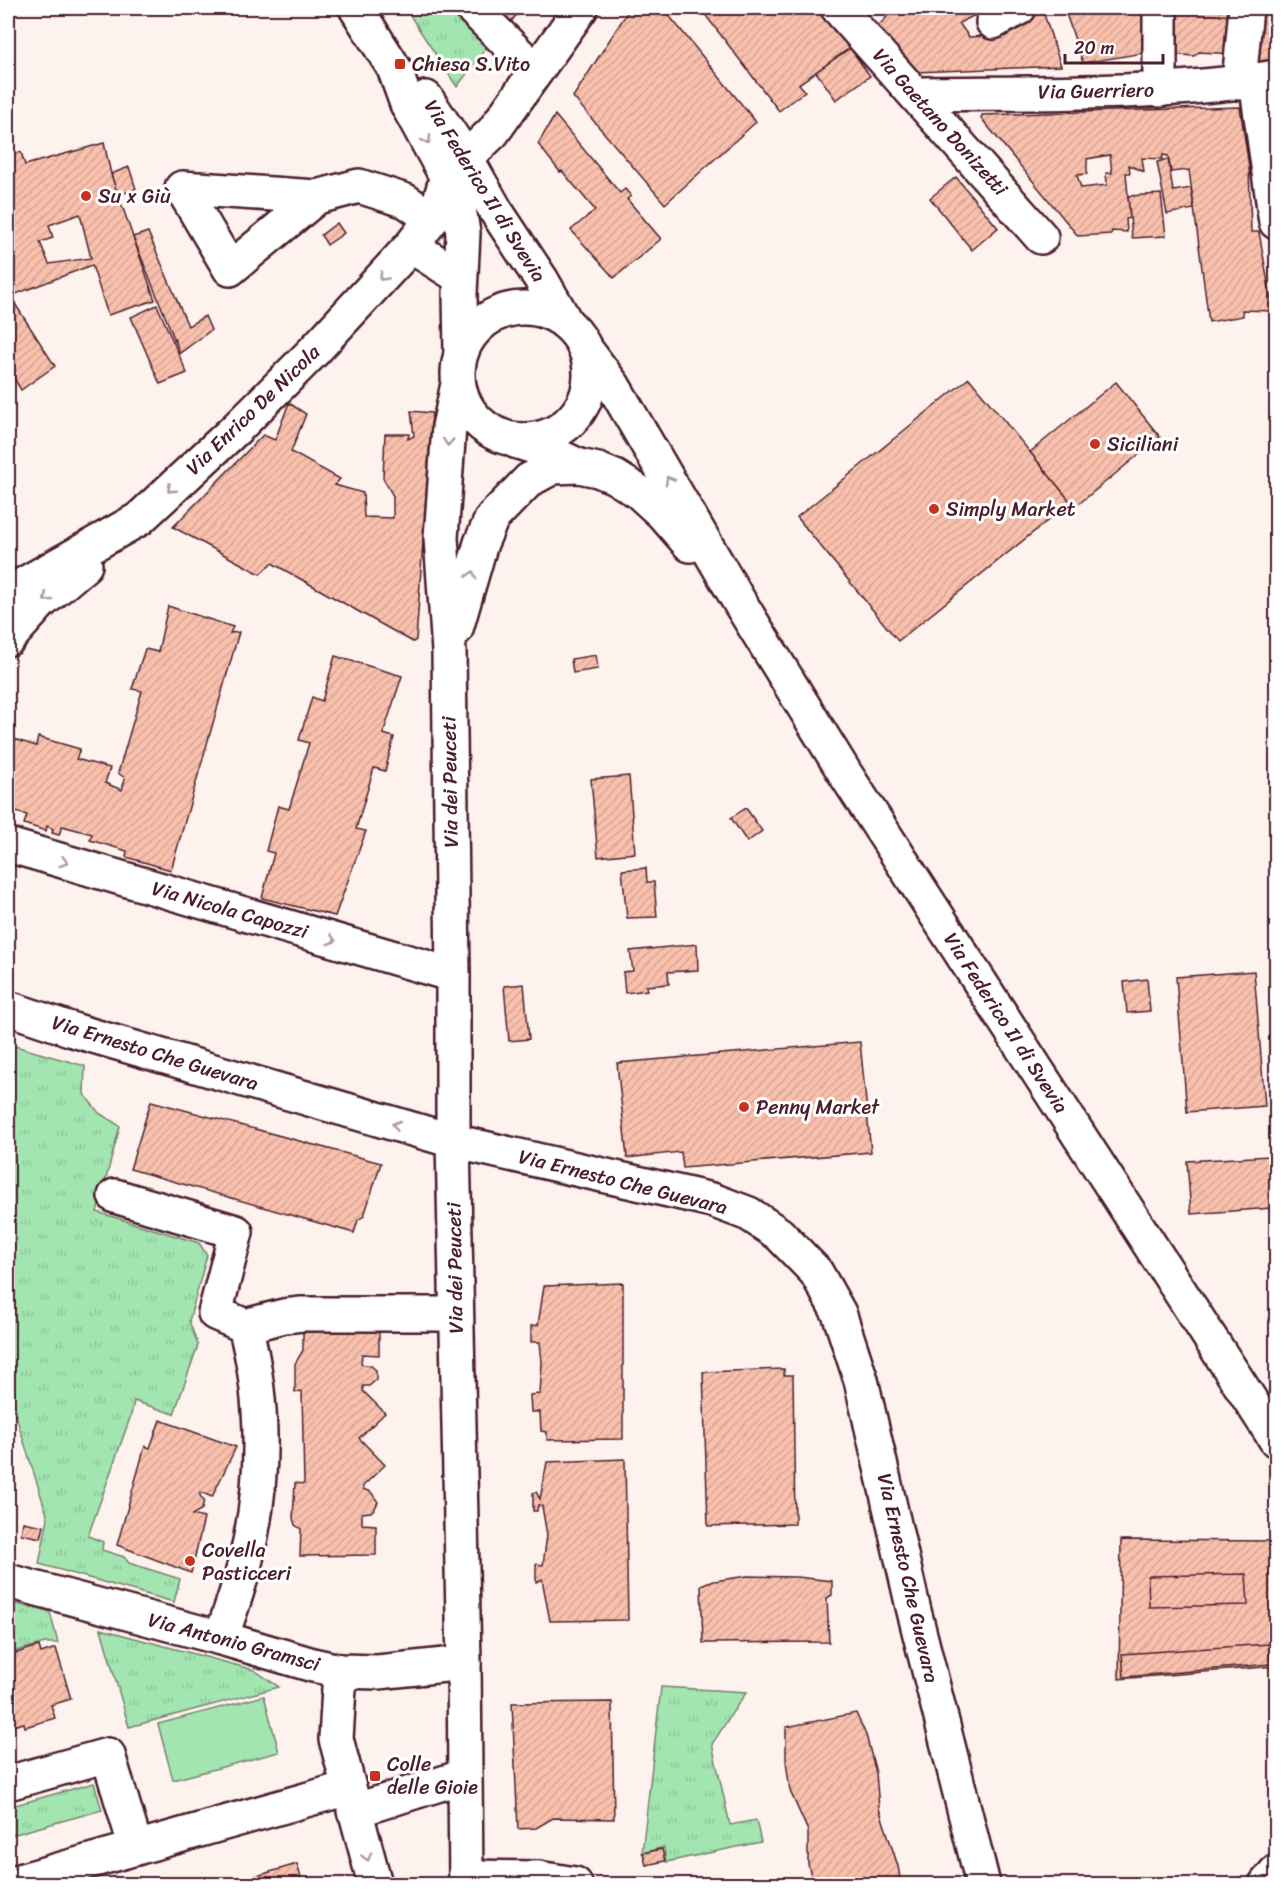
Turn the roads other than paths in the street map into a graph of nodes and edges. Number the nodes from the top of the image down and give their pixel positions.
1 (356, 8) edge
2 (472, 8) edge
3 (581, 8) edge
4 (1160, 8) edge
5 (1246, 8) edge
6 (854, 13) edge
7 (536, 71) junction
8 (1257, 80) edge
9 (1160, 90) junction
10 (916, 94) junction
11 (457, 167) junction
12 (317, 197) dead end
13 (496, 211) junction
14 (432, 219) junction
15 (1276, 222) edge
16 (463, 233) junction
17 (1041, 237) dead end
18 (411, 246) junction
19 (460, 278) junction
20 (575, 335) junction
21 (460, 369) junction
22 (556, 439) junction
23 (579, 466) junction
24 (529, 480) junction
25 (139, 519) junction
26 (8, 593) edge
27 (741, 603) junction
28 (8, 639) edge
29 (449, 651) junction
30 (8, 845) edge
31 (453, 975) junction
32 (8, 1008) edge
33 (453, 1141) junction
34 (115, 1196) dead end
35 (456, 1314) junction
36 (245, 1326) junction
37 (1276, 1440) edge
38 (8, 1581) edge
39 (221, 1638) junction
40 (464, 1663) junction
41 (340, 1671) junction
42 (465, 1776) junction
43 (8, 1783) edge
44 (351, 1800) junction
45 (136, 1848) junction
46 (1276, 1872) edge
47 (466, 1881) edge
48 (538, 1881) edge
49 (9, 1884) edge
50 (375, 1884) edge
51 (576, 1884) edge
52 (983, 1884) edge
53 (1266, 1884) edge

1 - 11 street, Via Federico II di Svevia
2 - 7 street
3 - 7 street
4 - 9 street
5 - 8 street
6 - 10 street, Via Gaetano Donizetti
7 - 11 street
8 - 9 street, Via Guerriero
8 - 15 street
9 - 10 street, Via Guerriero
10 - 17 street, Via Gaetano Donizetti
11 - 13 street, Via Federico II di Svevia
11 - 14 street, Via Enrico De Nicola
11 - 16 street, Via Federico II di Svevia
12 - 14 street
13 - 16 street
13 - 20 street, Via Federico II di Svevia
14 - 18 street, Via Enrico De Nicola
16 - 19 street, Via Federico II di Svevia
18 - 19 street
18 -> 25 street, Via Enrico De Nicola
19 - 21 street, Via Federico II di Svevia
20 - 21 street
20 - 22 street
27 -> 20 street
21 - 22 street
21 -> 29 street
22 - 23 street
22 - 24 street
23 - 24 street
23 - 27 street
29 -> 24 street
25 - 26 street, Via Enrico De Nicola
25 -> 28 street
27 - 37 street, Via Federico II di Svevia
29 - 31 street, Via dei Peuceti
30 -> 31 street, Via Nicola Capozzi
31 - 33 street, Via dei Peuceti
33 -> 32 street, Via Ernesto Che Guevara
33 - 35 street, Via dei Peuceti
33 - 52 street, Via Ernesto Che Guevara
34 - 36 street
35 - 36 street
35 - 40 street, Via dei Peuceti
36 - 39 street
38 - 39 street, Via Antonio Gramsci
39 - 41 street, Via Antonio Gramsci
40 - 41 street, Via Antonio Gramsci
40 - 42 street, Via dei Peuceti
41 - 44 street
42 - 44 street
42 - 47 street, Via dei Peuceti
43 - 45 street
44 - 45 street
44 -> 50 street
45 - 49 street
46 - 53 street
47 - 48 street
48 - 51 street

